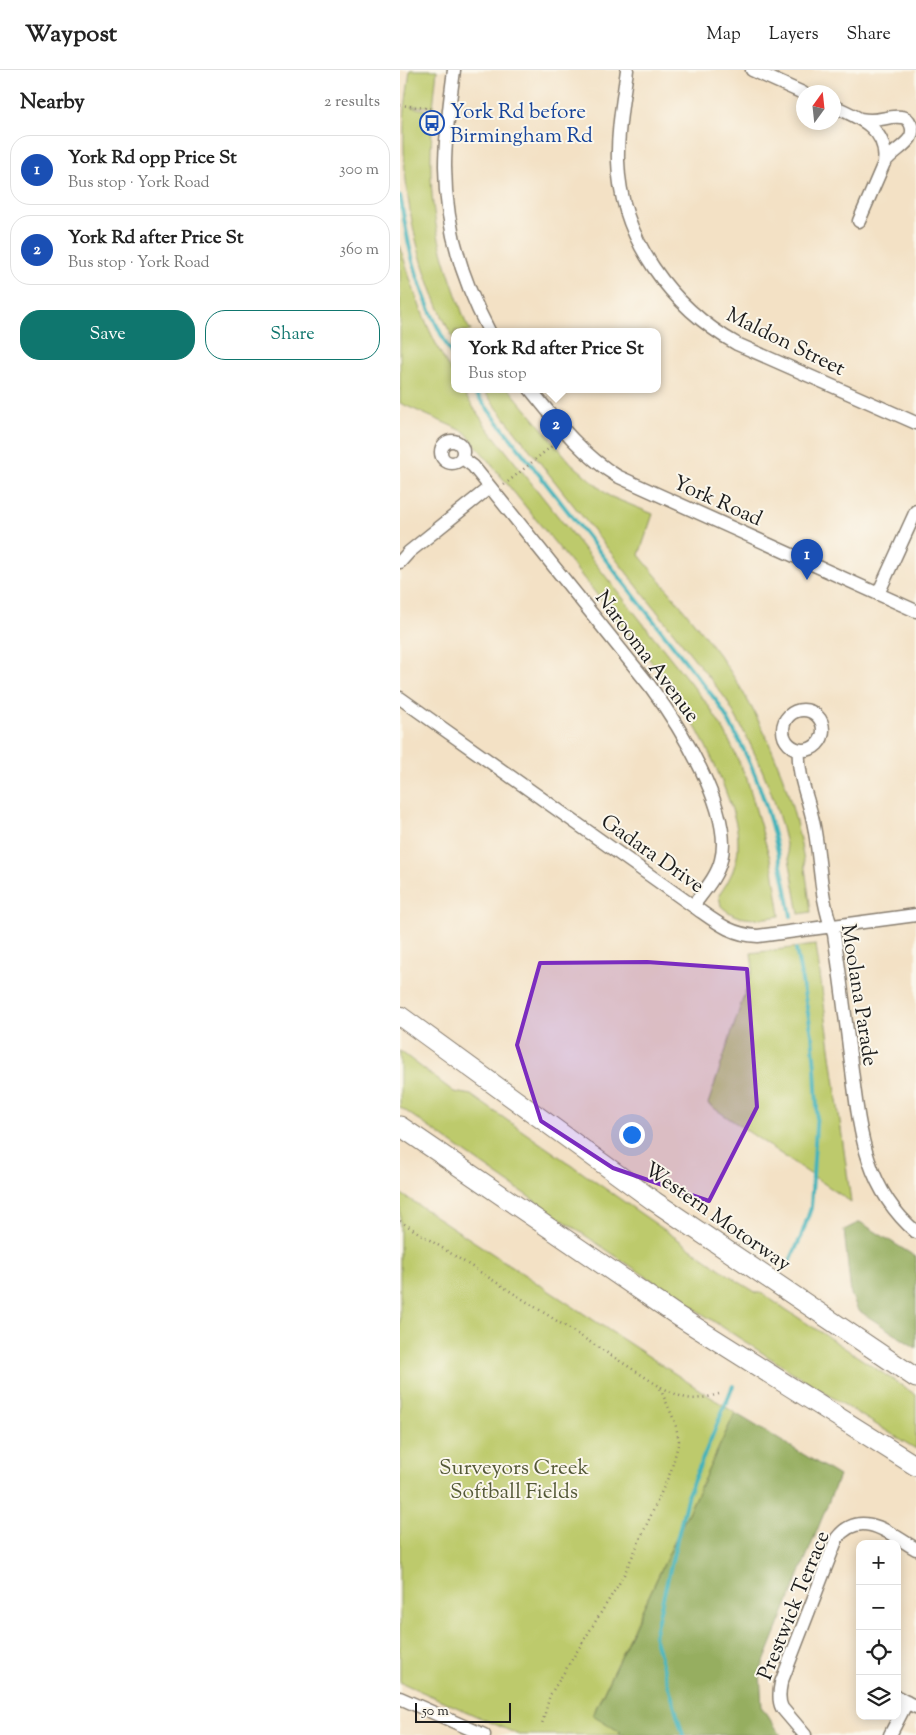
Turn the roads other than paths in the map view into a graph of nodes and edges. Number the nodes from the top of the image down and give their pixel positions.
1 (454, 70) edge
2 (627, 70) edge
3 (752, 70) edge
4 (796, 89) edge
5 (841, 109) edge
6 (861, 119) junction
7 (884, 162) junction
8 (859, 221) dead end
9 (488, 328) edge
10 (533, 393) edge
11 (916, 423) edge
12 (462, 458) dead end
13 (490, 487) junction
14 (916, 511) edge
15 (400, 562) edge
16 (878, 594) junction
17 (916, 611) edge
18 (400, 698) edge
19 (799, 750) dead end
20 (693, 906) junction
21 (916, 914) edge
22 (831, 926) junction
23 (400, 1016) edge
24 (400, 1126) edge
25 (916, 1232) edge
26 (916, 1378) edge
27 (916, 1466) edge
28 (916, 1550) edge
29 (400, 1698) edge
30 (907, 1702) edge
31 (484, 1735) edge
32 (805, 1735) edge
33 (890, 1735) edge

1 - 9 street
2 - 11 street, Maldon Street
3 - 4 street
5 - 6 street
6 - 7 street
6 - 7 street
7 - 8 street
10 - 16 street, York Road
12 - 13 street, Narooma Avenue
13 - 15 street
13 - 20 street, Narooma Avenue
14 - 16 street
16 - 17 street, York Road
18 - 20 street, Gadara Drive
19 - 22 street, Moolana Parade
20 - 22 street, Gadara Drive
21 - 22 street, Gadara Drive
22 - 25 street, Moolana Parade
23 - 26 highway, Western Motorway
24 - 27 highway
28 - 32 street, Prestwick Terrace
29 - 31 street
30 - 33 street

